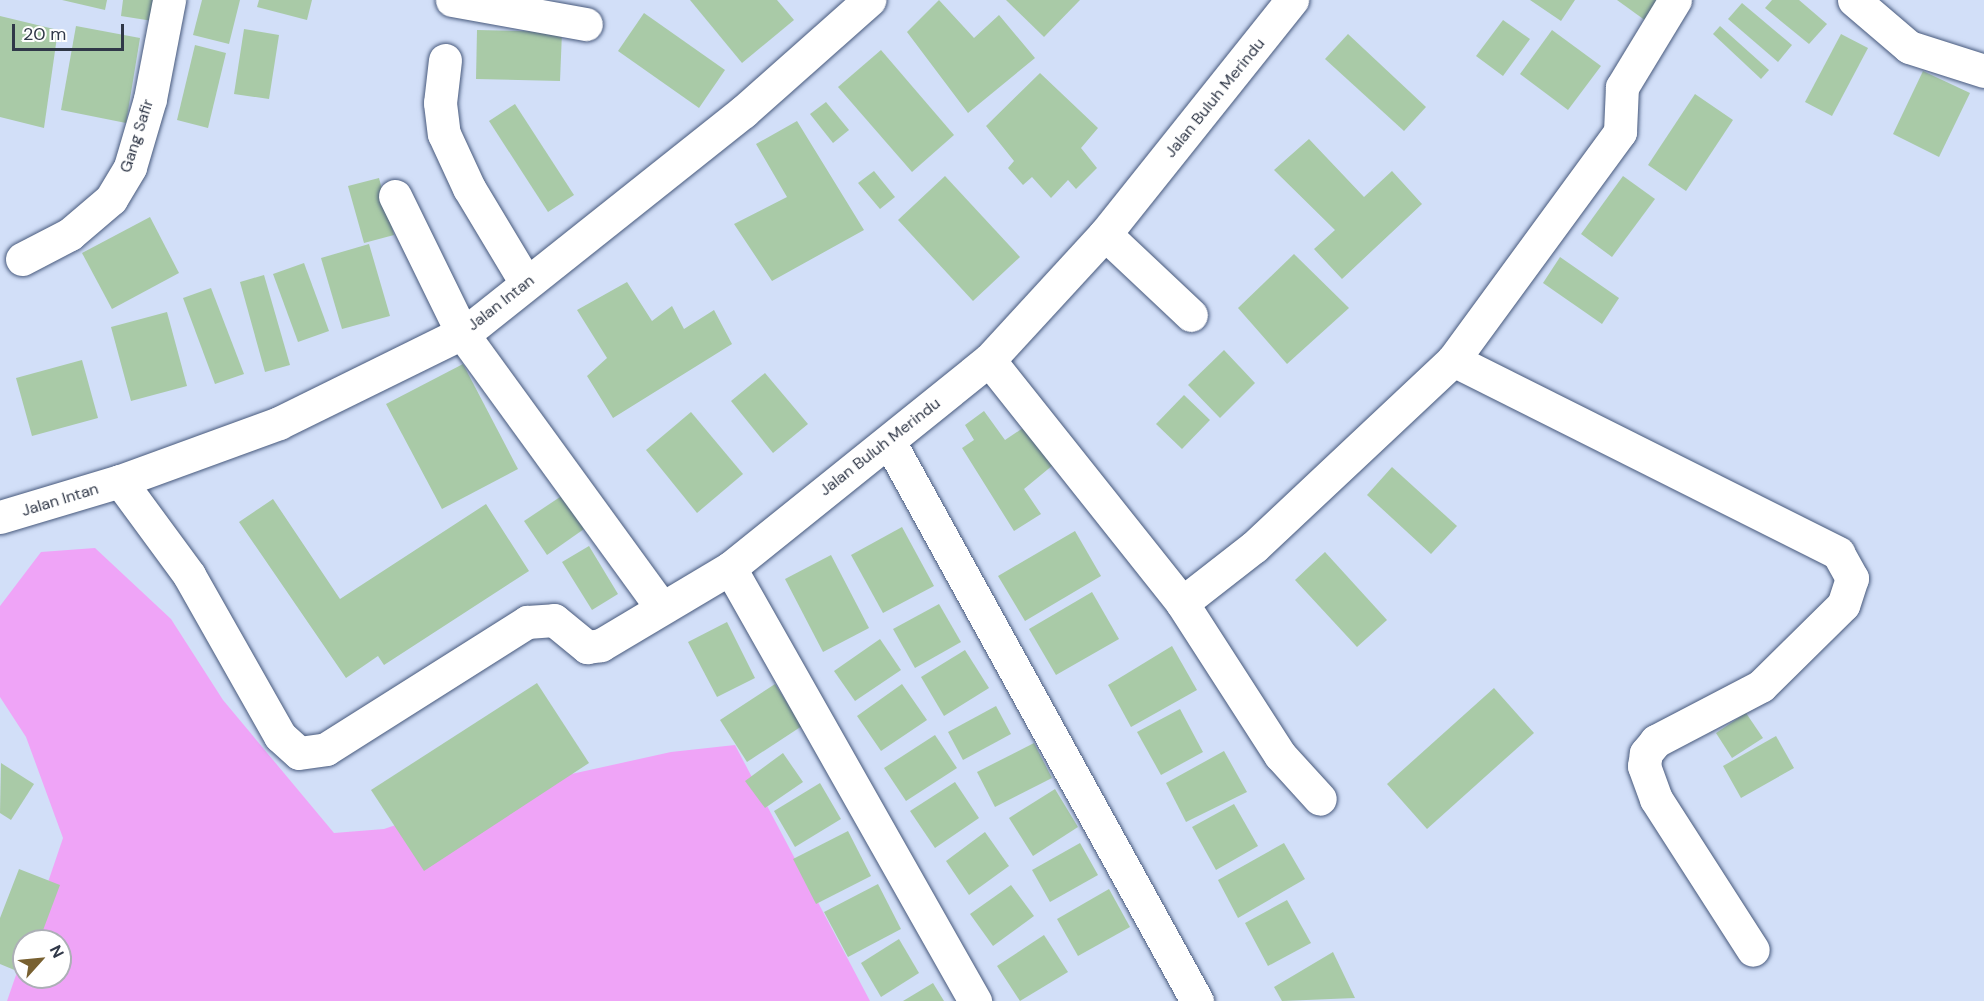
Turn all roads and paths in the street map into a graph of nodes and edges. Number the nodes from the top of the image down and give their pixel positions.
1 (170, 0) edge
2 (452, 0) edge
3 (1292, 0) edge
4 (1675, 0) edge
5 (1854, 0) edge
6 (863, 2) edge
7 (586, 24) dead end
8 (445, 60) dead end
9 (1984, 71) edge
10 (395, 196) dead end
11 (1105, 234) junction
12 (22, 259) dead end
13 (526, 283) junction
14 (1191, 315) dead end
15 (462, 333) junction
16 (989, 360) junction
17 (1453, 360) junction
18 (890, 443) junction
19 (120, 481) junction
20 (0, 517) edge
21 (730, 568) junction
22 (1182, 603) junction
23 (660, 606) junction
24 (1320, 799) dead end
25 (1753, 950) dead end
26 (975, 1001) edge
27 (1197, 1001) edge

1 - 12 street, Gang Safir
2 - 7 street
3 - 11 street, Jalan Buluh Merindu
4 - 17 street
5 - 9 street
6 - 13 street, Jalan Intan
8 - 13 street
10 - 15 street
11 - 14 street
11 - 16 street, Jalan Buluh Merindu
13 - 15 street, Jalan Intan
15 - 19 street, Jalan Intan
15 - 23 street
16 - 18 street, Jalan Buluh Merindu
16 - 22 street
17 - 22 street
17 - 25 street
18 - 21 street, Jalan Buluh Merindu
18 - 27 street
19 - 20 street, Jalan Intan
19 - 23 street, Jalan Buluh Merindu
21 - 23 street, Jalan Buluh Merindu
21 - 26 street
22 - 24 street

